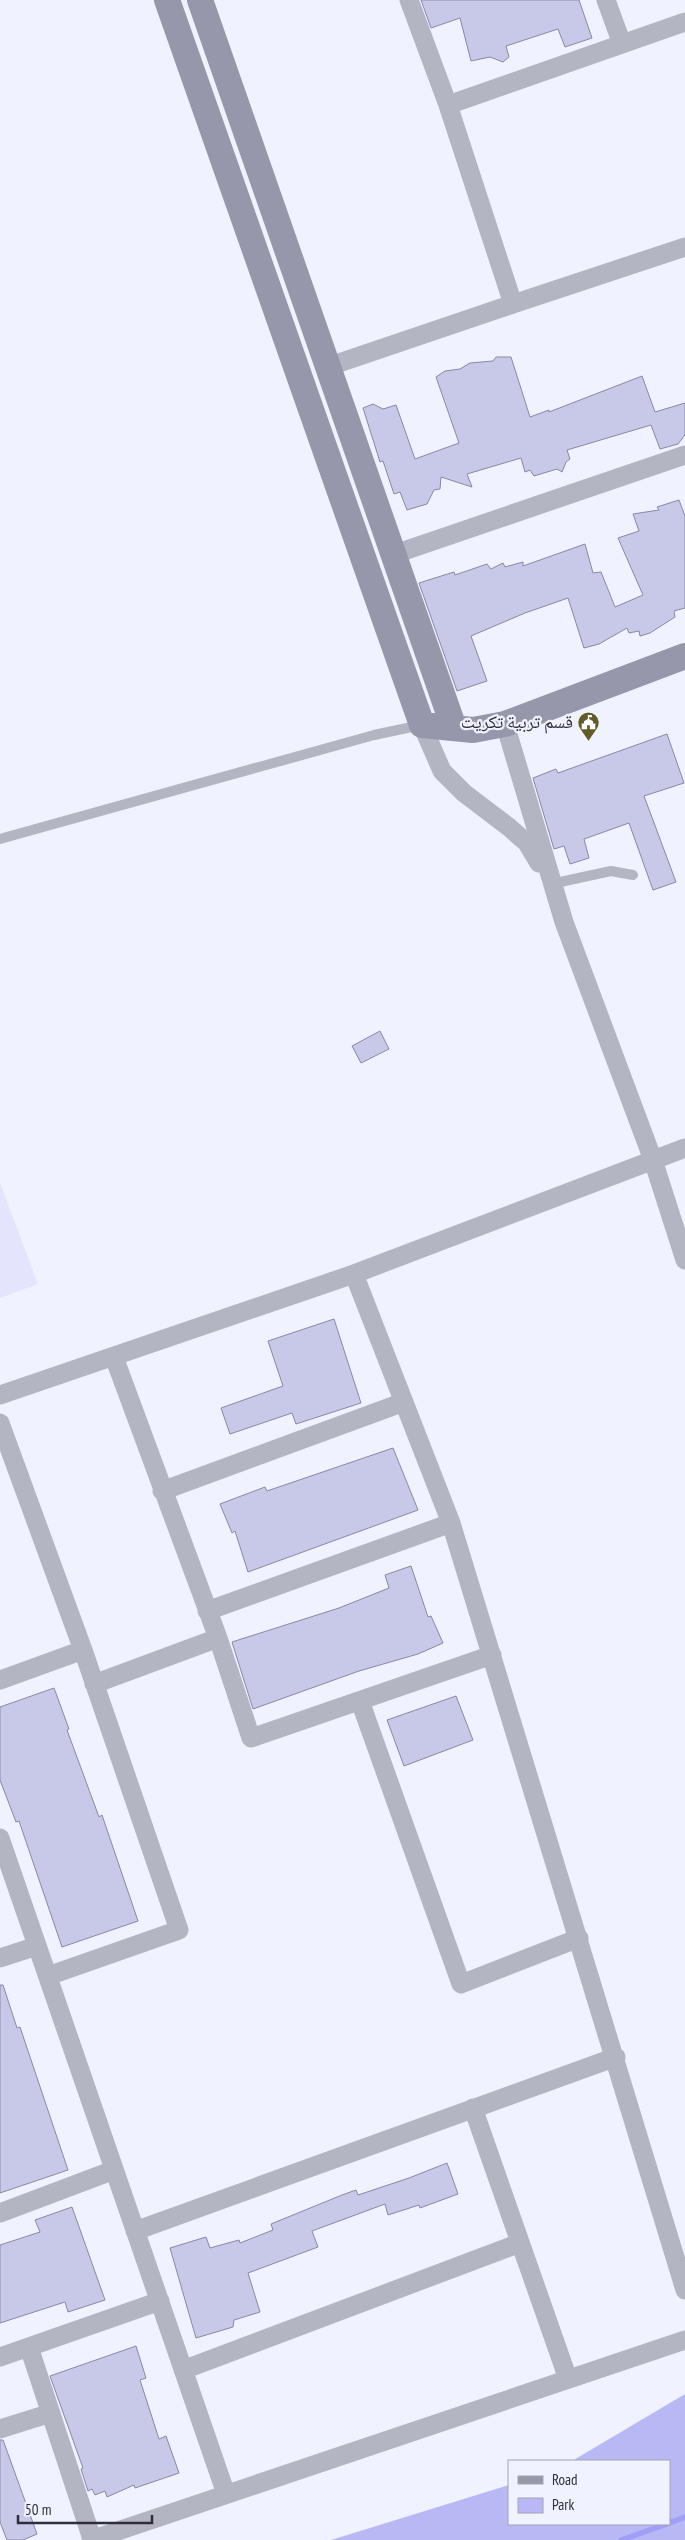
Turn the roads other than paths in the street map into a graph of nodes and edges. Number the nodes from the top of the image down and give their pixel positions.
1 (167, 0) edge
2 (200, 0) edge
3 (409, 0) edge
4 (606, 0) edge
5 (685, 22) edge
6 (622, 44) junction
7 (448, 105) junction
8 (685, 246) edge
9 (513, 304) junction
10 (327, 367) junction
11 (685, 455) edge
12 (392, 555) junction
13 (685, 656) edge
14 (505, 724) junction
15 (422, 725) junction
16 (454, 728) junction
17 (0, 839) edge
18 (633, 875) dead end
19 (552, 884) junction
20 (685, 1148) edge
21 (653, 1160) junction
22 (685, 1260) edge
23 (354, 1274) junction
24 (114, 1357) junction
25 (0, 1395) edge
26 (404, 1402) junction
27 (0, 1423) edge
28 (162, 1491) junction
29 (451, 1523) junction
30 (207, 1611) junction
31 (218, 1638) junction
32 (83, 1650) junction
33 (492, 1655) junction
34 (0, 1680) edge
35 (94, 1684) junction
36 (360, 1700) junction
37 (0, 1838) edge
38 (579, 1938) junction
39 (37, 1946) junction
40 (0, 1958) edge
41 (48, 1976) junction
42 (616, 2057) junction
43 (473, 2108) junction
44 (114, 2170) junction
45 (0, 2213) edge
46 (136, 2231) junction
47 (520, 2243) junction
48 (685, 2290) edge
49 (160, 2302) junction
50 (685, 2340) edge
51 (29, 2347) junction
52 (0, 2357) edge
53 (183, 2370) junction
54 (568, 2379) junction
55 (50, 2413) junction
56 (0, 2429) edge
57 (226, 2494) junction
58 (92, 2540) edge

1 - 15 street
2 - 10 street
3 - 7 street
4 - 6 street
5 - 6 street
6 - 7 street
7 - 9 street
8 - 9 street
9 - 10 street
10 - 12 street
11 - 12 street
12 - 16 street
13 - 14 street
14 - 16 street
14 - 19 street
15 - 16 street
15 - 17 lane
15 - 19 street
18 - 19 lane
19 - 21 street
20 - 21 street
21 - 22 street
21 - 23 street
23 - 24 street
23 - 26 street
24 - 25 street
24 - 28 street
26 - 28 street
26 - 29 street
27 - 32 street
28 - 30 street
29 - 30 street
29 - 33 street
30 - 31 street
31 - 35 street
31 - 36 street
32 - 34 street
32 - 35 street
33 - 36 street
33 - 38 street
35 - 41 street
36 - 38 street
37 - 39 street
38 - 42 street
39 - 40 street
39 - 41 street
41 - 44 street
42 - 43 street
42 - 48 street
43 - 46 street
43 - 47 street
44 - 45 street
44 - 46 street
46 - 49 street
47 - 53 street
47 - 54 street
49 - 51 street
49 - 53 street
50 - 54 street
51 - 52 street
51 - 55 street
53 - 57 street
54 - 57 street
55 - 56 street
55 - 58 street
57 - 58 street

